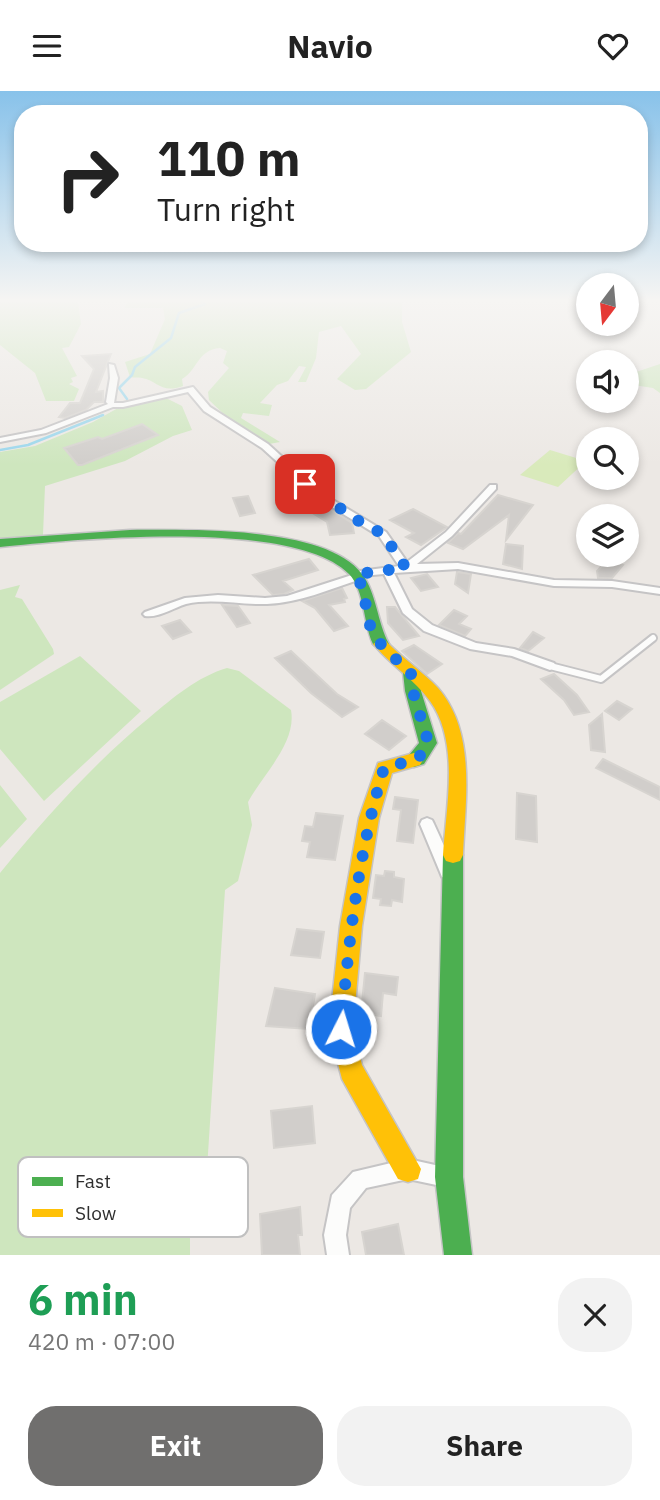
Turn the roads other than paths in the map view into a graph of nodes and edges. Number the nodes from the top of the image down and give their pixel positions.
1 (111, 365) dead end
2 (112, 405) junction
3 (0, 440) edge
4 (492, 487) dead end
5 (0, 543) edge
6 (406, 568) junction
7 (387, 570) junction
8 (356, 576) junction
9 (659, 590) edge
10 (149, 614) dead end
11 (653, 638) dead end
12 (550, 666) joint
13 (411, 672) junction
14 (426, 824) dead end
15 (454, 885) junction
16 (408, 1169) junction
17 (449, 1177) junction
18 (338, 1255) edge
19 (458, 1255) edge

1 - 2 street
2 - 3 street
2 - 6 street
4 - 6 street
5 - 8 street
6 - 7 street
6 - 9 street
7 - 8 street
7 - 12 street
8 - 10 street
8 - 13 street
11 - 12 lane
13 - 15 street
13 - 16 street
14 - 15 street
15 - 17 street
16 - 17 street
16 - 18 street
17 - 19 street

